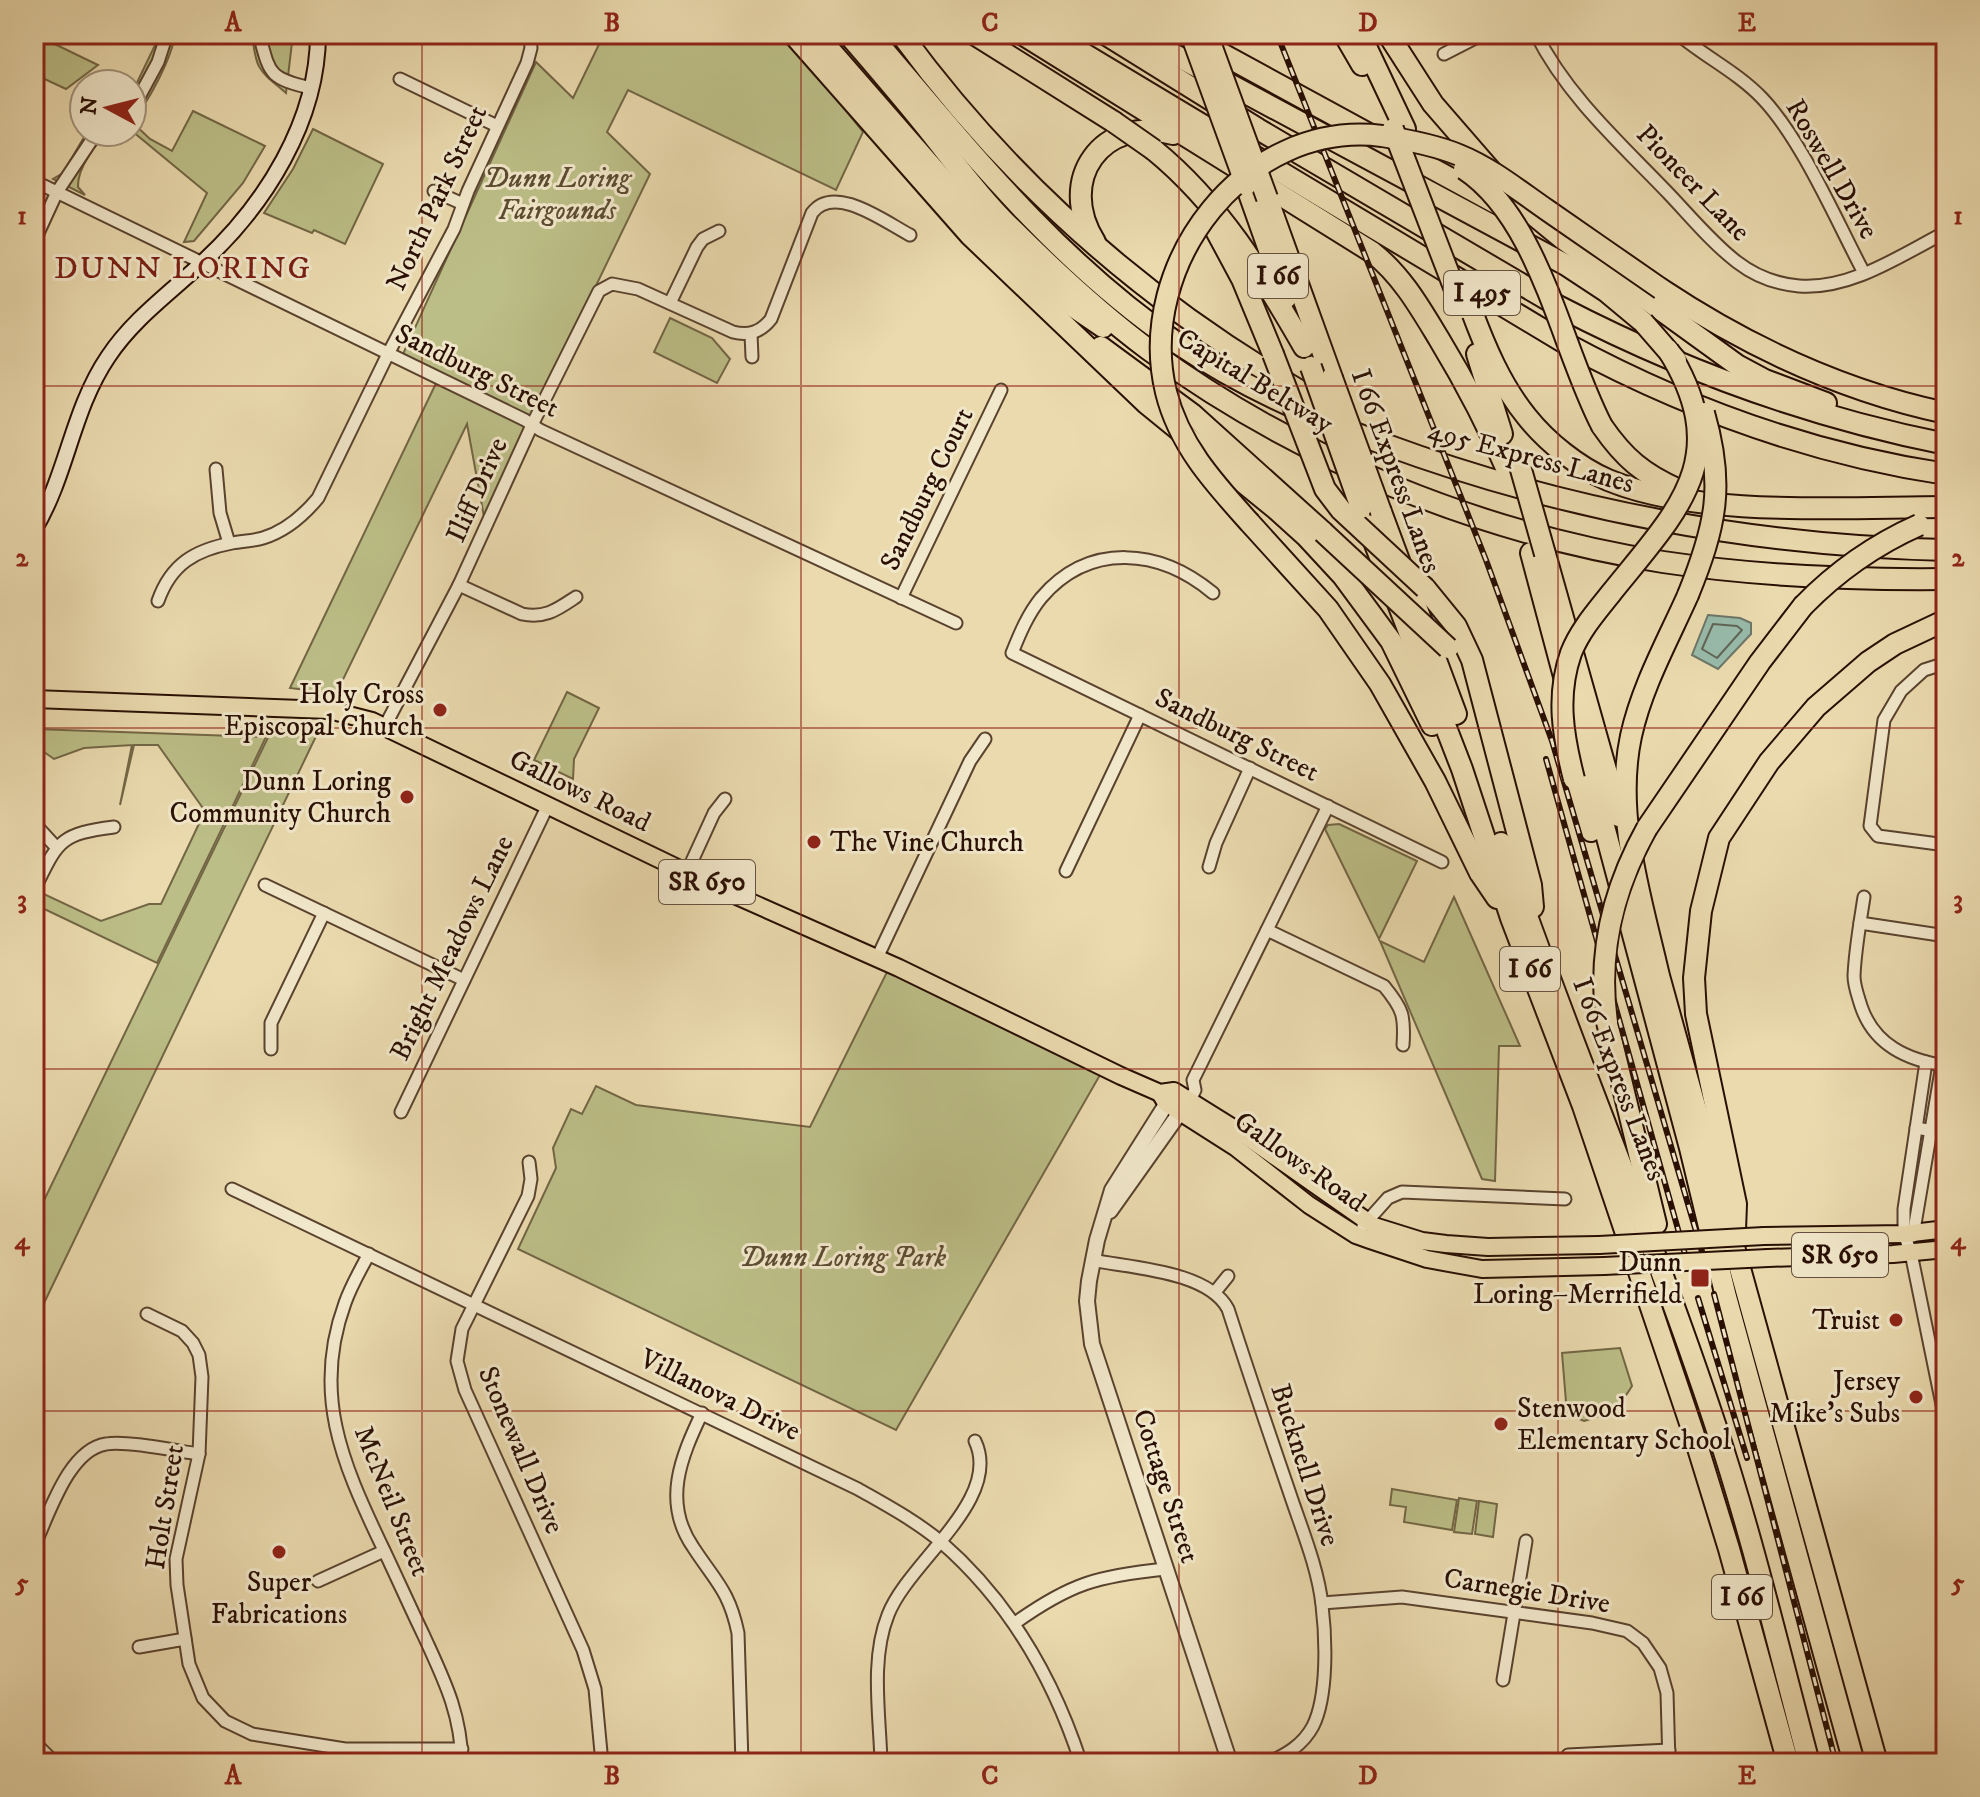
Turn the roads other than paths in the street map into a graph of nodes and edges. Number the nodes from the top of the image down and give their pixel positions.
1 (167, 34) edge
2 (259, 34) edge
3 (318, 34) edge
4 (793, 34) edge
5 (816, 34) edge
6 (848, 34) edge
7 (870, 34) edge
8 (901, 34) edge
9 (974, 34) edge
10 (1022, 34) edge
11 (1051, 34) edge
12 (1105, 34) edge
13 (1136, 34) edge
14 (1188, 34) edge
15 (1207, 34) edge
16 (1215, 34) edge
17 (1344, 34) edge
18 (1351, 34) edge
19 (1360, 34) edge
20 (1388, 34) edge
21 (1483, 34) edge
22 (1536, 34) edge
23 (1678, 34) edge
24 (527, 35) edge
25 (1444, 54) dead end
26 (1362, 65) junction
27 (400, 79) dead end
28 (148, 80) edge
29 (311, 88) junction
30 (497, 126) junction
31 (1402, 132) junction
32 (1191, 140) junction
33 (86, 148) edge
34 (1157, 153) junction
35 (34, 181) edge
36 (434, 191) dead end
37 (57, 192) junction
38 (1267, 198) junction
39 (463, 204) junction
40 (719, 231) dead end
41 (1946, 232) edge
42 (910, 235) dead end
43 (34, 242) edge
44 (1581, 252) junction
45 (1108, 257) junction
46 (204, 262) junction
47 (1864, 273) junction
48 (1040, 301) junction
49 (670, 303) junction
50 (1466, 309) junction
51 (751, 334) junction
52 (1304, 347) junction
53 (1668, 350) junction
54 (388, 354) junction
55 (752, 357) dead end
56 (1001, 390) dead end
57 (1209, 391) junction
58 (1946, 413) edge
59 (1860, 424) junction
60 (532, 425) junction
61 (1946, 444) edge
62 (1509, 457) junction
63 (1456, 468) junction
64 (216, 469) dead end
65 (1946, 474) edge
66 (1729, 504) junction
67 (1946, 507) edge
68 (1371, 510) junction
69 (1946, 517) edge
70 (34, 530) edge
71 (229, 543) junction
72 (1946, 550) edge
73 (1538, 553) junction
74 (1946, 579) edge
75 (459, 585) junction
76 (1213, 593) dead end
77 (576, 597) dead end
78 (901, 598) junction
79 (158, 601) dead end
80 (1946, 620) edge
81 (956, 623) dead end
82 (1946, 663) edge
83 (34, 699) edge
84 (1140, 715) junction
85 (385, 726) junction
86 (1492, 730) junction
87 (985, 739) dead end
88 (1250, 768) junction
89 (725, 799) dead end
90 (1474, 803) junction
91 (548, 805) junction
92 (1328, 806) junction
93 (34, 823) edge
94 (114, 827) dead end
95 (1946, 845) edge
96 (56, 847) junction
97 (1442, 862) dead end
98 (1209, 867) dead end
99 (1066, 871) dead end
100 (687, 872) junction
101 (265, 885) dead end
102 (34, 890) edge
103 (1641, 893) junction
104 (1864, 897) dead end
105 (324, 913) junction
106 (1511, 918) junction
107 (1860, 923) junction
108 (1267, 930) junction
109 (1946, 936) edge
110 (1537, 939) junction
111 (877, 958) junction
112 (464, 980) junction
113 (1403, 1045) dead end
114 (271, 1049) dead end
115 (1926, 1062) junction
116 (1944, 1065) edge
117 (1193, 1080) junction
118 (1174, 1100) junction
119 (401, 1112) dead end
120 (1916, 1128) junction
121 (1932, 1131) junction
122 (1946, 1133) edge
123 (1690, 1148) junction
124 (529, 1162) dead end
125 (232, 1189) dead end
126 (1565, 1199) dead end
127 (1361, 1228) junction
128 (1946, 1229) edge
129 (1909, 1234) junction
130 (1946, 1249) edge
131 (1734, 1250) junction
132 (1911, 1253) junction
133 (369, 1254) junction
134 (1092, 1260) junction
135 (1228, 1276) dead end
136 (1215, 1292) junction
137 (474, 1304) junction
138 (1676, 1309) junction
139 (147, 1314) dead end
140 (702, 1413) junction
141 (1946, 1424) edge
142 (975, 1441) dead end
143 (199, 1454) junction
144 (939, 1541) junction
145 (1526, 1541) dead end
146 (34, 1546) edge
147 (384, 1551) junction
148 (1165, 1569) junction
149 (318, 1581) dead end
150 (1322, 1603) junction
151 (1515, 1613) junction
152 (1015, 1623) junction
153 (185, 1639) junction
154 (139, 1647) dead end
155 (1503, 1680) dead end
156 (34, 1742) edge
157 (462, 1749) junction
158 (1568, 1755) dead end
159 (1669, 1757) edge
160 (55, 1763) edge
161 (462, 1763) edge
162 (602, 1763) edge
163 (742, 1763) edge
164 (881, 1763) edge
165 (1081, 1763) edge
166 (1230, 1763) edge
167 (1267, 1763) edge
168 (1788, 1763) edge
169 (1809, 1763) edge
170 (1854, 1763) edge
171 (1877, 1763) edge

1 - 28 street
2 - 29 street
3 - 29 street
4 - 48 highway
5 - 57 highway
6 - 57 highway, Capital Beltway
7 - 63 highway, 495 Express Lanes
8 - 45 highway
9 - 34 highway, bridge
10 - 32 highway
11 - 65 highway, I 495
12 - 59 highway, I 495
13 - 53 highway, bridge
14 - 44 highway
14 - 52 highway, I 66, bridge
15 - 38 highway, bridge
16 - 38 highway, bridge
17 - 26 highway
18 - 26 highway
19 - 31 highway
20 - 44 highway
21 - 25 street
22 - 47 street, Pioneer Lane
23 - 47 street, Roswell Drive
24 - 30 street, North Park Street
26 - 31 highway
27 - 30 street
29 - 46 street
30 - 39 street, North Park Street
31 - 50 highway
31 - 58 highway, bridge
31 - 66 highway, bridge
31 - 106 highway, bridge
32 - 45 highway
32 - 62 highway
33 - 37 street
34 - 52 highway
34 - 86 highway, bridge
35 - 37 street, Sandburg Street
36 - 39 street
37 - 43 street
37 - 46 street, Sandburg Street
38 - 68 highway, I 66 Express Lanes, bridge
39 - 54 street, North Park Street
40 - 49 street
41 - 47 street, Pioneer Lane
42 - 51 street
44 - 59 highway
45 - 63 highway
46 - 54 street, Sandburg Street
46 - 70 street
48 - 86 highway, bridge
48 - 90 highway
49 - 51 street
49 - 60 street, Iliff Drive
50 - 62 highway
50 - 66 highway
51 - 55 street
52 - 68 highway, I 66, bridge
53 - 103 highway, bridge
53 - 123 highway, bridge
54 - 60 street, Sandburg Street
54 - 71 street, North Park Street
56 - 78 street, Sandburg Court
57 - 74 highway, Capital Beltway
59 - 61 highway, I 495
60 - 75 street, Iliff Drive
60 - 78 street, Sandburg Street
62 - 73 highway, bridge
62 - 73 highway, I 66 Express Lanes
63 - 72 highway, 495 Express Lanes
64 - 71 street
66 - 67 highway
68 - 90 highway, I 66
68 - 110 highway, I 66 Express Lanes
69 - 138 highway, bridge
71 - 79 street, North Park Street
73 - 103 highway
73 - 123 highway, I 66 Express Lanes
75 - 77 street
75 - 85 street, Iliff Drive
76 - 84 street, Sandburg Street
78 - 81 street, Sandburg Court
80 - 131 highway
82 - 95 street
83 - 85 main road, Gallows Road / SR 650
84 - 88 street, Sandburg Street
84 - 99 street
85 - 91 main road, Gallows Road / SR 650
86 - 110 highway
87 - 111 street
88 - 92 street, Sandburg Street
88 - 98 street
89 - 100 street
90 - 106 highway, I 66
91 - 100 main road, Gallows Road / SR 650
91 - 112 street, Bright Meadows Lane
92 - 97 street, Sandburg Street
92 - 108 street, Cottage Street
93 - 96 street
94 - 96 street
96 - 102 street
100 - 111 main road, Gallows Road / SR 650
101 - 105 street
103 - 131 highway
104 - 107 street
105 - 112 street
105 - 114 street
106 - 168 highway, I 66
107 - 109 street
107 - 115 street
108 - 113 street
108 - 117 street, Cottage Street
110 - 138 highway, I 66 Express Lanes
111 - 118 main road, Gallows Road / SR 650
112 - 119 street, Bright Meadows Lane
115 - 116 street
115 - 120 street
116 - 121 street
117 - 118 street, Cottage Street
117 - 118 street, Cottage Street
118 - 127 main road, Gallows Road / SR 650
118 - 134 street, Cottage Street
120 - 121 street
120 - 129 street
121 - 122 street
121 - 129 street
123 - 170 highway, I 66 Express Lanes
124 - 137 street, Stonewall Drive
125 - 133 street, Villanova Drive
126 - 127 street
127 - 129 main road, Gallows Road / SR 650, bridge
127 - 132 main road, Gallows Road / SR 650, bridge
128 - 129 main road, Gallows Road / SR 650
129 - 132 street
130 - 132 main road, Gallows Road / SR 650
131 - 171 highway
132 - 141 street
133 - 137 street, Villanova Drive
133 - 147 street, McNeil Street
134 - 136 street
134 - 148 street, Cottage Street
135 - 136 street
136 - 150 street, Bucknell Drive
137 - 140 street, Villanova Drive
137 - 162 street, Stonewall Drive
138 - 169 highway, I 66 Express Lanes
139 - 143 street, Holt Street
140 - 144 street, Villanova Drive
140 - 163 street
142 - 144 street
143 - 146 street
143 - 153 street, Holt Street
144 - 152 street, Villanova Drive
144 - 164 street
145 - 151 street
147 - 149 street
147 - 157 street, McNeil Street
148 - 152 street
148 - 166 street, Cottage Street
150 - 151 street, Carnegie Drive
150 - 167 street, Bucknell Drive
151 - 155 street
151 - 159 street, Carnegie Drive
152 - 165 street, Villanova Drive
153 - 154 street
153 - 157 street, Holt Street
156 - 160 street
157 - 161 street, McNeil Street
158 - 159 street

